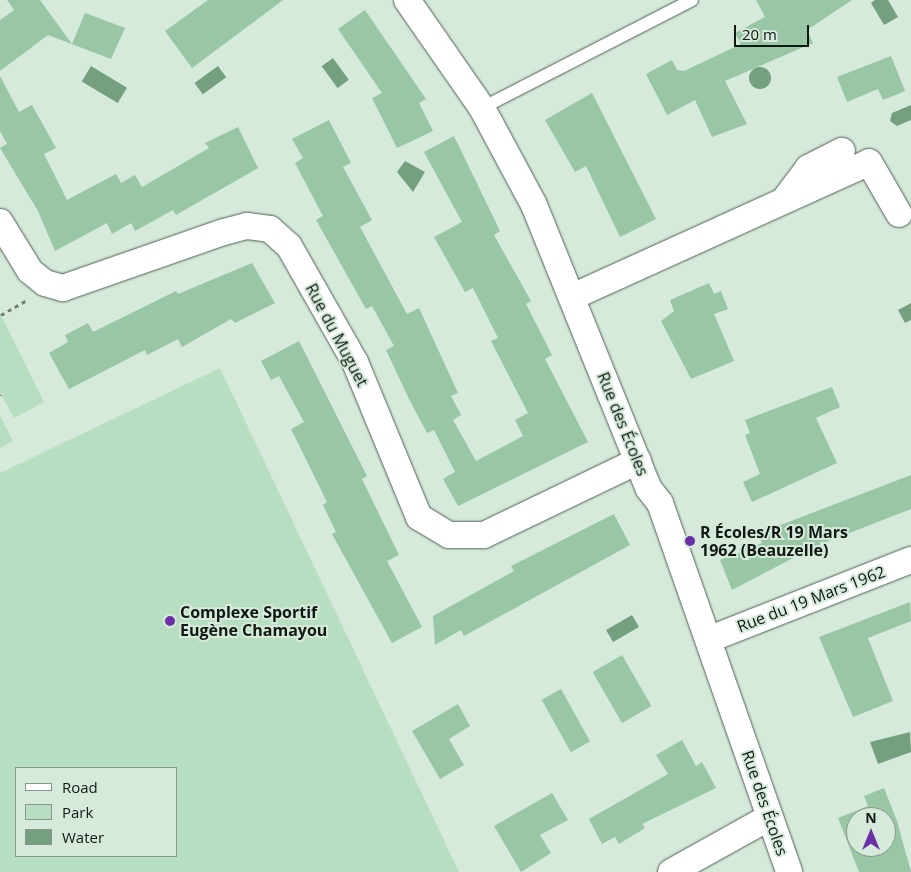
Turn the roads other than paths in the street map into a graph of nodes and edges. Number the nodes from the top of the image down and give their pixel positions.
1 (407, 0) edge
2 (692, 0) edge
3 (482, 108) junction
4 (842, 151) dead end
5 (785, 200) junction
6 (899, 214) dead end
7 (0, 222) edge
8 (572, 297) junction
9 (638, 461) junction
10 (911, 560) edge
11 (710, 638) junction
12 (770, 817) junction
13 (671, 872) edge
14 (788, 872) edge

1 - 3 street, Rue des Écoles
2 - 3 lane
3 - 8 street, Rue des Écoles
4 - 5 street
5 - 6 street
5 - 8 street
7 - 9 street, Rue du Muguet
8 - 9 street, Rue des Écoles
9 - 11 street, Rue des Écoles
10 - 11 street, Rue du 19 Mars 1962
11 - 12 street, Rue des Écoles
12 - 13 street
12 - 14 street, Rue des Écoles

